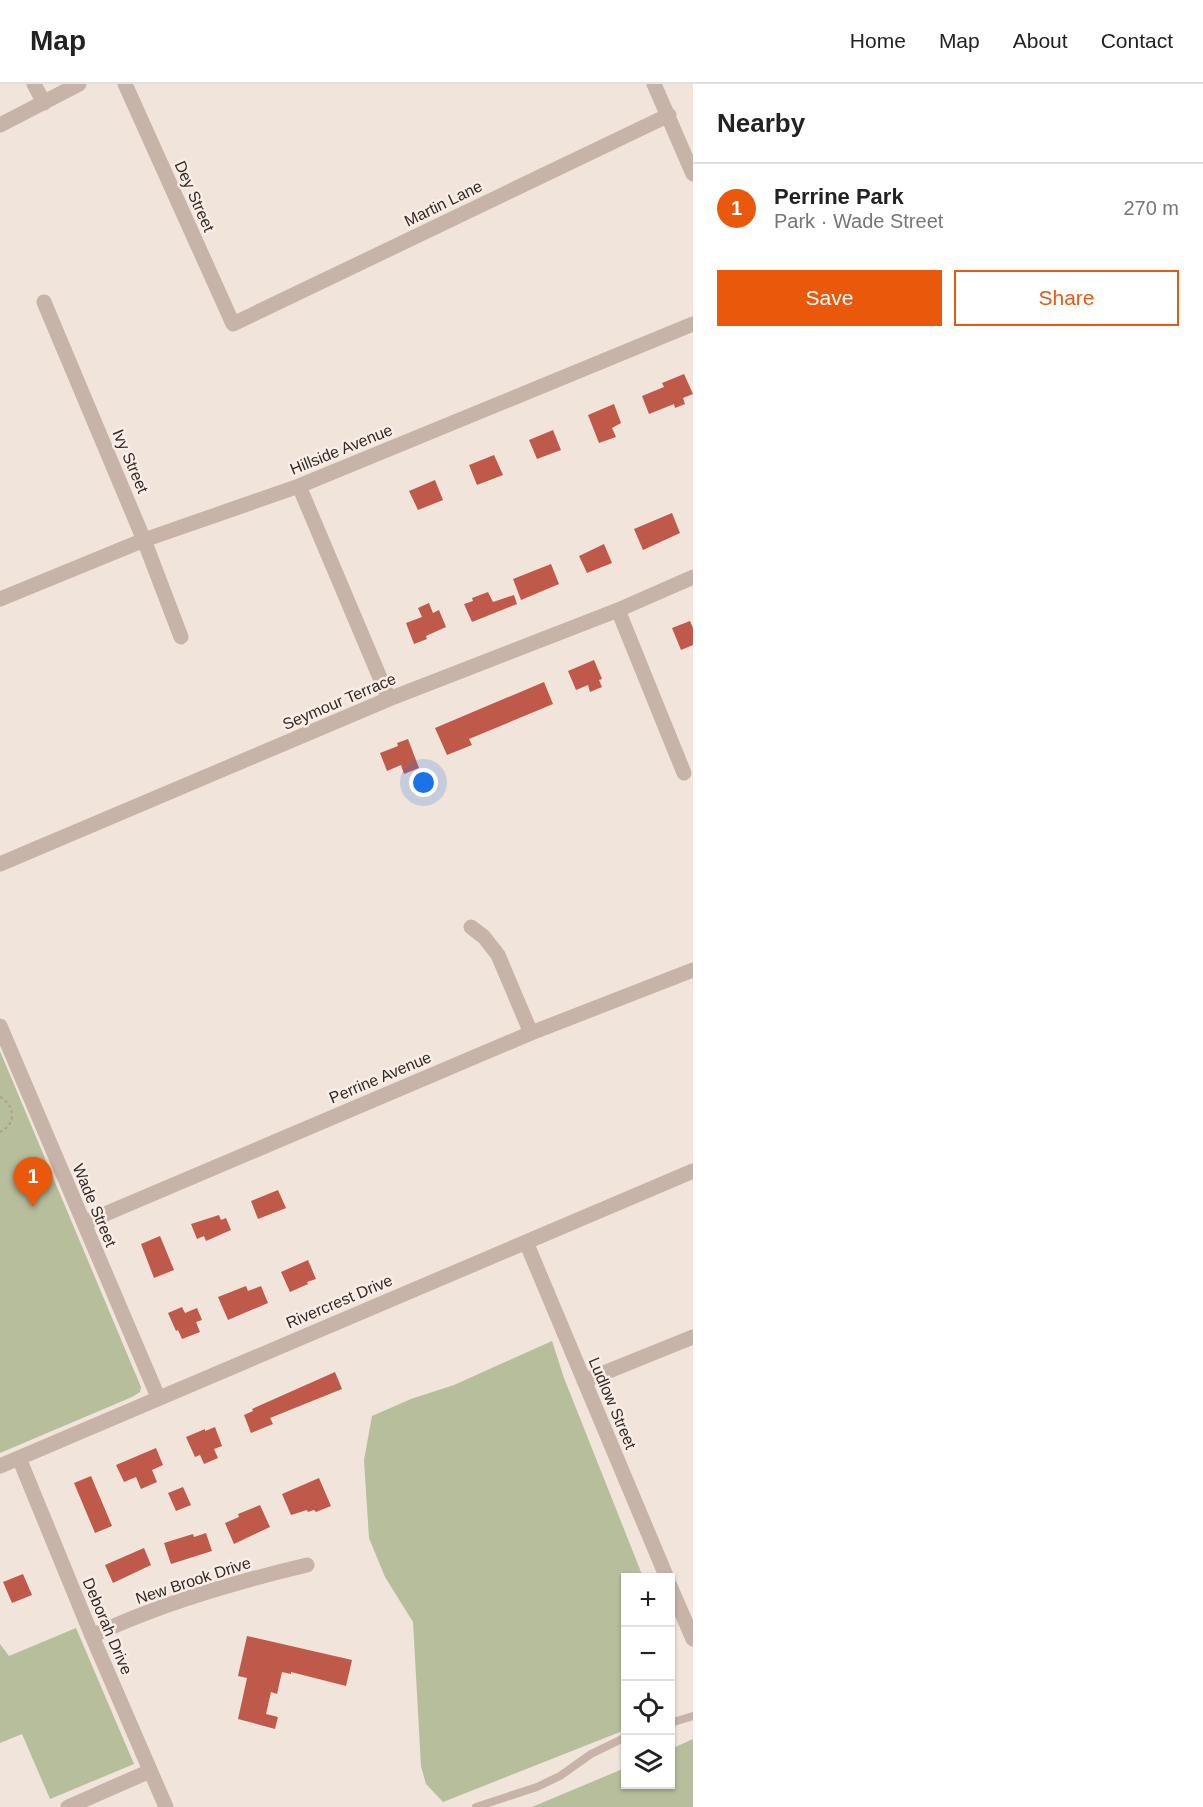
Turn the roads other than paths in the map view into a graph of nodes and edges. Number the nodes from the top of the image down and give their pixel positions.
1 (34, 84) edge
2 (79, 84) edge
3 (125, 84) edge
4 (654, 84) edge
5 (44, 103) junction
6 (669, 115) junction
7 (0, 125) edge
8 (693, 174) edge
9 (44, 302) dead end
10 (232, 324) joint
11 (693, 324) edge
12 (299, 486) junction
13 (144, 540) junction
14 (693, 577) edge
15 (0, 599) edge
16 (618, 610) junction
17 (181, 637) dead end
18 (389, 699) junction
19 (684, 773) dead end
20 (0, 864) edge
21 (471, 927) dead end
22 (693, 970) edge
23 (0, 1026) edge
24 (531, 1033) junction
25 (693, 1171) edge
26 (84, 1223) junction
27 (526, 1242) junction
28 (693, 1337) edge
29 (584, 1381) junction
30 (158, 1398) junction
31 (19, 1458) junction
32 (0, 1466) edge
33 (308, 1565) dead end
34 (665, 1573) edge
35 (675, 1597) edge
36 (692, 1635) edge
37 (92, 1636) junction
38 (693, 1716) edge
39 (675, 1721) edge
40 (621, 1739) edge
41 (150, 1771) junction
42 (68, 1807) edge
43 (166, 1807) edge
44 (476, 1807) edge

1 - 5 street
2 - 5 street
3 - 10 street, Dey Street
4 - 6 street
5 - 7 street
6 - 8 street
6 - 10 street, Martin Lane
9 - 13 street, Ivy Street
11 - 12 street, Hillside Avenue
12 - 13 street, Hillside Avenue
12 - 18 street
13 - 15 street, Hillside Avenue
13 - 17 street, Ivy Street
14 - 16 street, Seymour Terrace
16 - 18 street, Seymour Terrace
16 - 19 street
18 - 20 street, Seymour Terrace
21 - 24 street
22 - 24 street, Perrine Avenue
23 - 26 street, Wade Street
24 - 26 street, Perrine Avenue
25 - 27 street, Rivercrest Drive
26 - 30 street, Wade Street
27 - 29 street, Ludlow Street
27 - 30 street, Rivercrest Drive
28 - 29 street
29 - 34 street, Ludlow Street
30 - 31 street, Rivercrest Drive
31 - 32 street, Rivercrest Drive
31 - 37 street, Deborah Drive
33 - 37 street, New Brook Drive
35 - 36 street
37 - 41 street, Deborah Drive
38 - 39 lane
40 - 44 lane
41 - 42 street
41 - 43 street, Deborah Drive

